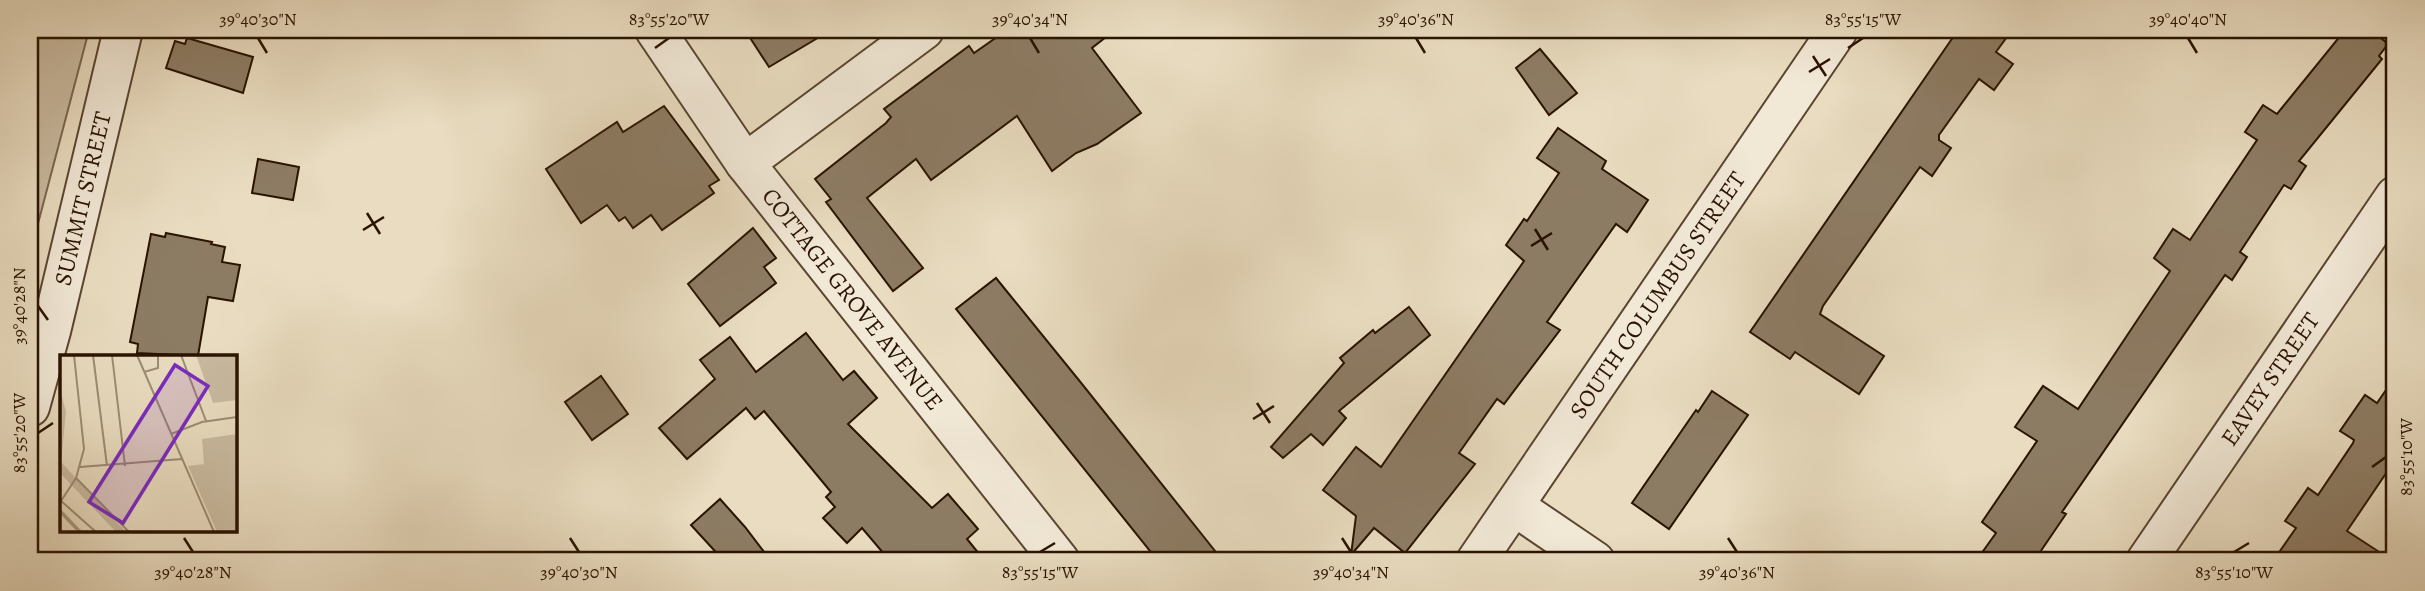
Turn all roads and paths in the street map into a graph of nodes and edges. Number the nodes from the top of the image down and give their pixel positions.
1 (33, 30) edge
2 (123, 30) edge
3 (655, 30) edge
4 (923, 30) edge
5 (1838, 30) edge
6 (30, 41) edge
7 (745, 163) junction
8 (2395, 196) edge
9 (30, 407) edge
10 (1514, 506) junction
11 (1060, 561) edge
12 (1475, 561) edge
13 (1595, 561) edge
14 (2146, 561) edge

1 - 6 path
2 - 9 street, SUMMIT STREET
3 - 7 street, COTTAGE GROVE AVENUE
4 - 7 street
5 - 10 street, SOUTH COLUMBUS STREET
7 - 11 street, COTTAGE GROVE AVENUE
8 - 14 street, EAVEY STREET
10 - 12 street, SOUTH COLUMBUS STREET
10 - 13 street

